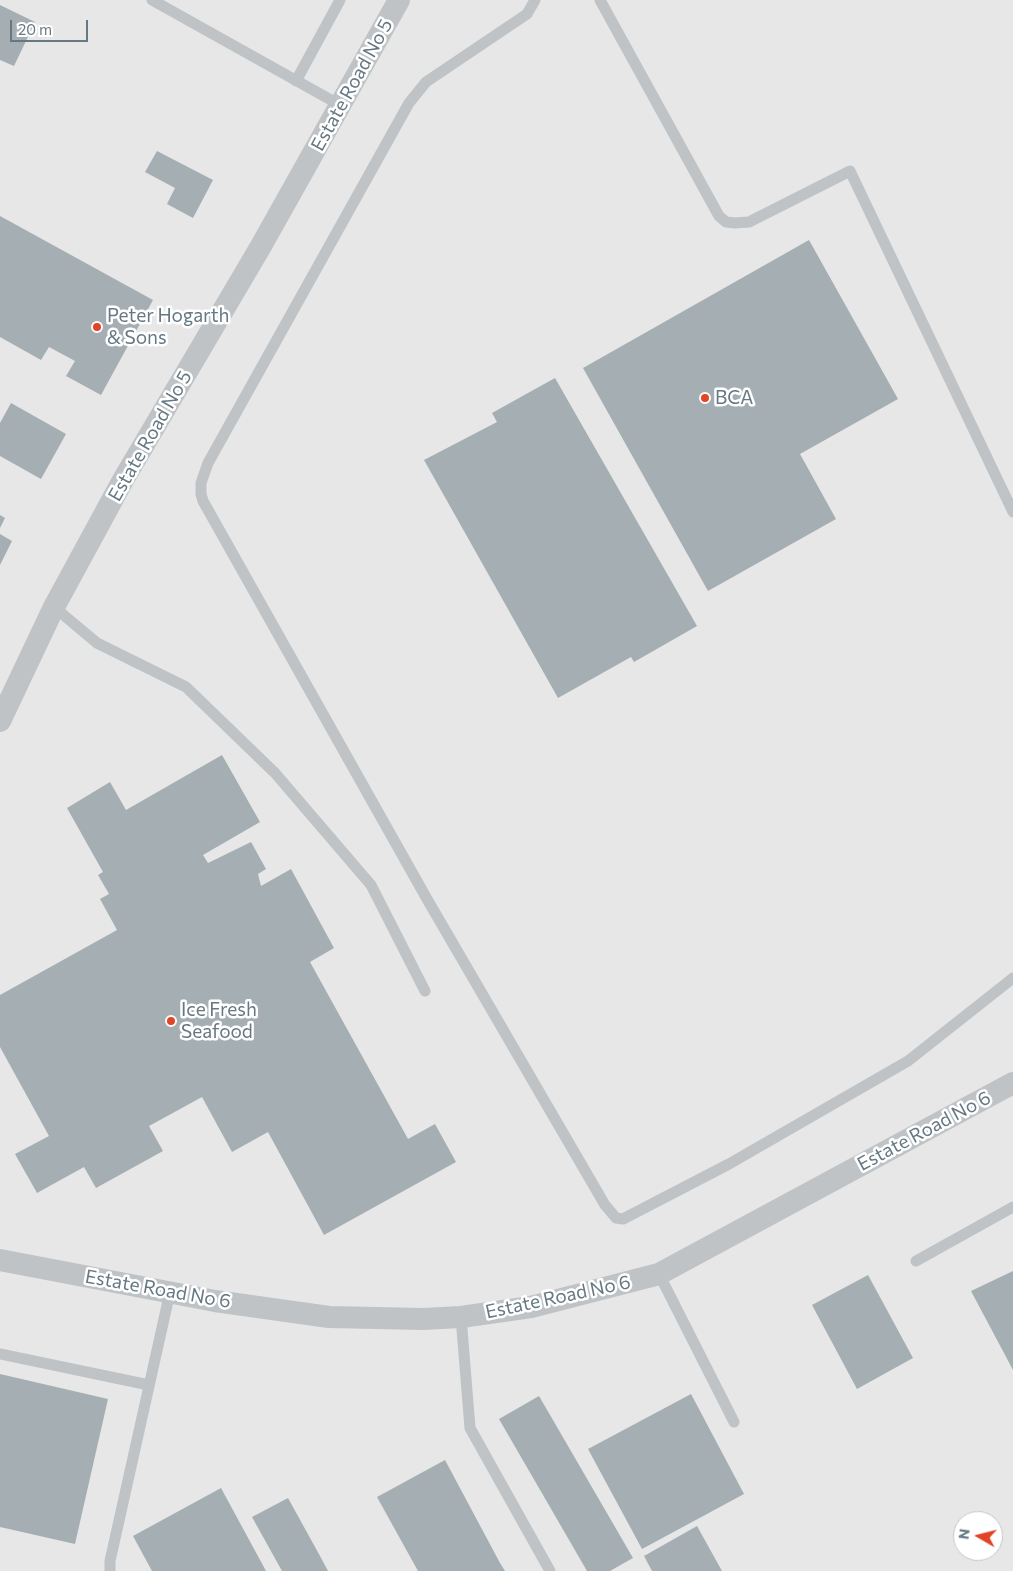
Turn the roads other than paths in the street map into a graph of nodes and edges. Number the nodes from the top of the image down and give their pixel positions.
1 (152, 0) edge
2 (340, 0) edge
3 (399, 0) edge
4 (536, 0) edge
5 (600, 0) edge
6 (296, 81) junction
7 (340, 106) junction
8 (1013, 512) edge
9 (54, 607) junction
10 (0, 721) edge
11 (1013, 978) edge
12 (425, 991) dead end
13 (1013, 1083) edge
14 (1013, 1207) edge
15 (0, 1260) edge
16 (916, 1261) dead end
17 (659, 1274) junction
18 (170, 1292) junction
19 (461, 1317) junction
20 (0, 1354) edge
21 (149, 1385) junction
22 (734, 1422) dead end
23 (110, 1571) edge
24 (550, 1571) edge

1 - 6 lane
2 - 6 lane
3 - 7 street, Estate Road No 5
4 - 11 lane
5 - 8 lane
6 - 7 lane
7 - 9 street, Estate Road No 5
9 - 10 street, Estate Road No 5
9 - 12 lane
13 - 17 street, Estate Road No 6
14 - 16 lane
15 - 18 street, Estate Road No 6
17 - 19 street, Estate Road No 6
17 - 22 lane
18 - 19 street, Estate Road No 6
18 - 21 lane
19 - 24 lane
20 - 21 lane
21 - 23 lane

